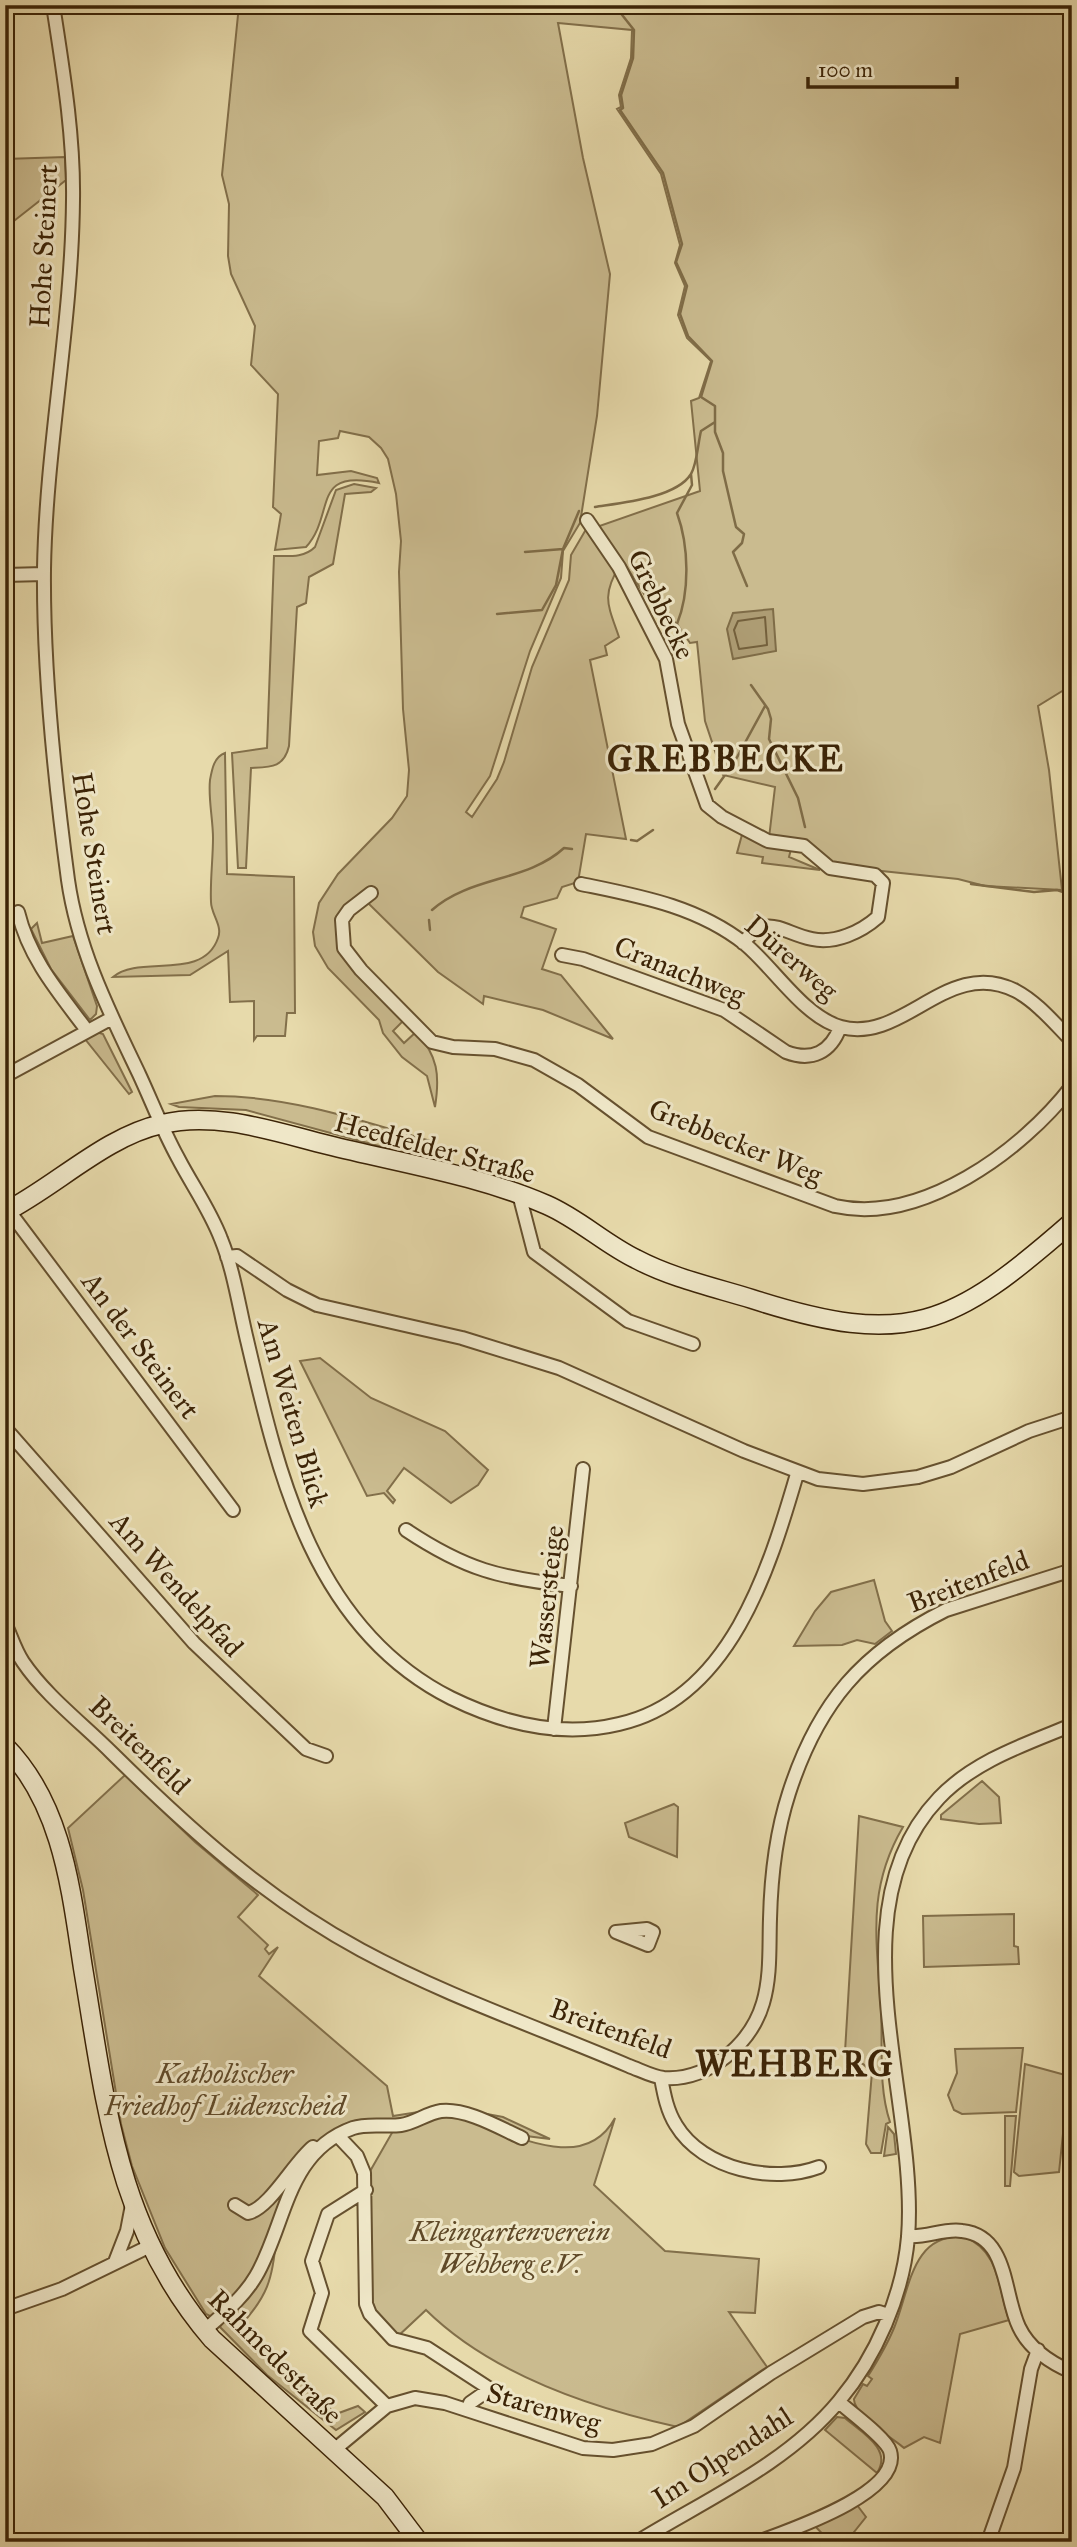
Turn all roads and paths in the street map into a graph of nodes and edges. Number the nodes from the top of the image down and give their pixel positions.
1 (53, 5) edge
2 (587, 520) dead end
3 (44, 574) junction
4 (5, 575) edge
5 (581, 884) dead end
6 (371, 893) dead end
7 (18, 912) dead end
8 (743, 943) junction
9 (562, 955) dead end
10 (112, 1018) junction
11 (840, 1027) junction
12 (86, 1029) junction
13 (1072, 1041) edge
14 (5, 1076) edge
15 (1072, 1086) edge
16 (162, 1123) junction
17 (519, 1194) junction
18 (7, 1211) edge
19 (1072, 1222) edge
20 (228, 1257) junction
21 (693, 1343) dead end
22 (1072, 1417) edge
23 (5, 1428) edge
24 (583, 1469) dead end
25 (797, 1474) junction
26 (233, 1510) dead end
27 (406, 1530) dead end
28 (1072, 1570) edge
29 (571, 1586) junction
30 (5, 1623) edge
31 (1072, 1725) edge
32 (554, 1729) junction
33 (5, 1735) edge
34 (10, 1751) edge
35 (326, 1756) dead end
36 (661, 2078) junction
37 (338, 2137) junction
38 (522, 2138) dead end
39 (819, 2167) dead end
40 (366, 2190) junction
41 (132, 2205) junction
42 (235, 2205) dead end
43 (908, 2236) junction
44 (150, 2246) junction
45 (115, 2262) junction
46 (5, 2309) edge
47 (888, 2315) junction
48 (205, 2330) junction
49 (1038, 2350) junction
50 (1072, 2372) edge
51 (839, 2402) junction
52 (387, 2406) junction
53 (468, 2410) junction
54 (334, 2450) junction
55 (407, 2533) edge
56 (419, 2542) edge
57 (636, 2542) edge
58 (758, 2542) edge
59 (988, 2542) edge

1 - 3 street, Hohe Steinert
2 - 8 street, Grebbecke
3 - 4 street
3 - 10 street, Hohe Steinert
5 - 8 street, Dürerweg
6 - 15 street, Grebbecker Weg
7 - 12 street
8 - 11 street, Dürerweg
9 - 11 street, Cranachweg
10 - 12 street
10 - 16 street, Hohe Steinert
11 - 13 street, Dürerweg
12 - 14 street
16 - 17 main road, Heedfelder Straße
16 - 18 main road, Heedfelder Straße
16 - 20 street, Am Weiten Blick
17 - 19 main road, Heedfelder Straße
17 - 21 street
18 - 26 street, An der Steinert
20 - 25 street, Am Weiten Blick
20 - 32 street, Am Weiten Blick
22 - 25 street, Am Weiten Blick
23 - 35 street, Am Wendelpfad
24 - 29 street, Wassersteige
25 - 32 street, Am Weiten Blick
27 - 29 street
28 - 36 street, Breitenfeld
29 - 32 street, Wassersteige
30 - 36 street, Breitenfeld
31 - 43 street, Im Olpendahl
33 - 34 main road, Rahmedestraße
34 - 41 main road, Rahmedestraße
36 - 39 street
37 - 38 street
37 - 40 street
37 - 42 street
37 - 48 street
40 - 52 street
40 - 53 street
41 - 44 main road, Rahmedestraße
41 - 45 street
43 - 47 street, Im Olpendahl
43 - 49 street
44 - 45 street
44 - 48 main road, Rahmedestraße
45 - 46 street
47 - 51 street, Im Olpendahl
47 - 53 street, Starenweg
48 - 54 main road, Rahmedestraße
49 - 50 street
49 - 59 street
51 - 57 street, Im Olpendahl
51 - 58 street
52 - 53 street, Starenweg
52 - 54 street, Starenweg
54 - 55 main road, Rahmedestraße
55 - 56 main road, Rahmedestraße

